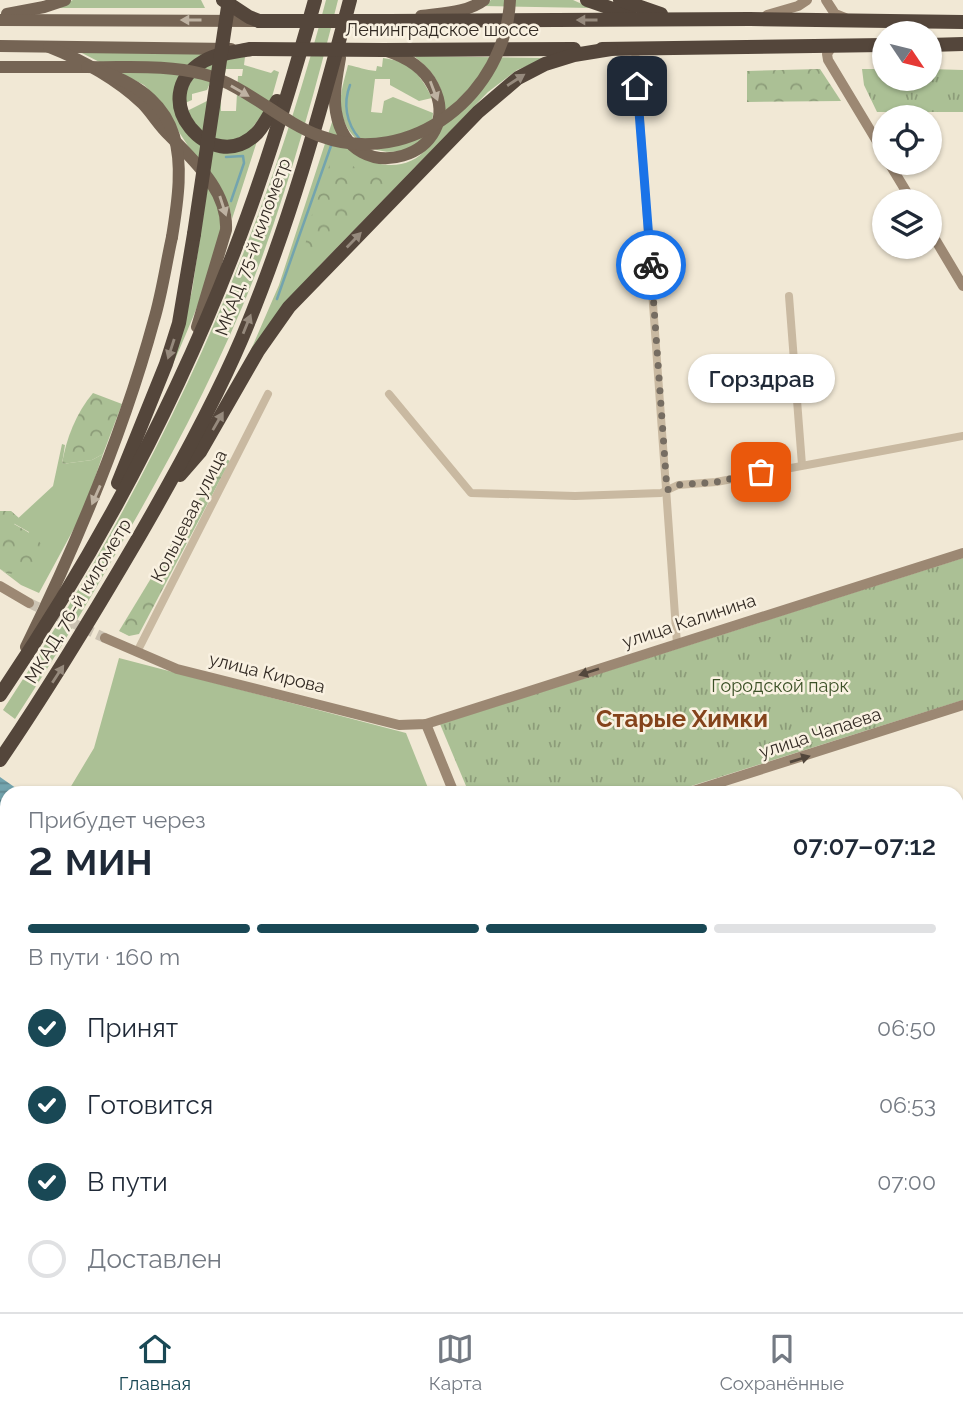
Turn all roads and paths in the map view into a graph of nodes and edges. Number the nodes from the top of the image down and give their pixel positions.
1 (65, 0) edge
2 (226, 0) edge
3 (315, 0) edge
4 (350, 0) edge
5 (484, 0) edge
6 (510, 0) edge
7 (587, 0) edge
8 (620, 0) edge
9 (807, 0) edge
10 (826, 0) edge
11 (0, 18) edge
12 (750, 19) junction
13 (259, 20) junction
14 (655, 20) junction
15 (690, 20) junction
16 (390, 21) junction
17 (854, 21) junction
18 (963, 22) edge
19 (344, 24) junction
20 (963, 44) edge
21 (872, 45) edge
22 (942, 45) edge
23 (0, 46) edge
24 (833, 46) junction
25 (49, 47) junction
26 (251, 49) junction
27 (611, 49) junction
28 (635, 49) junction
29 (383, 50) junction
30 (299, 56) junction
31 (0, 67) edge
32 (87, 68) junction
33 (872, 133) edge
34 (942, 251) edge
35 (963, 286) edge
36 (789, 296) dead end
37 (185, 368) junction
38 (268, 394) dead end
39 (389, 394) dead end
40 (963, 436) edge
41 (803, 465) junction
42 (136, 466) joint
43 (667, 490) junction
44 (163, 495) junction
45 (963, 553) edge
46 (88, 555) junction
47 (0, 586) edge
48 (29, 603) tunnel mouth
49 (105, 638) tunnel mouth
50 (677, 644) junction
51 (137, 652) junction
52 (3, 690) edge
53 (963, 705) edge
54 (426, 724) junction
55 (0, 760) edge
56 (451, 786) edge
57 (709, 786) edge

1 - 11 main road
2 - 13 highway
2 -> 46 highway, bridge
3 - 30 highway, МКАД, 75-й километр
4 - 19 highway, МКАД, 75-й километр
5 - 16 main road
32 -> 6 main road, bridge
7 - 14 highway
8 - 15 highway
9 - 12 street
10 - 17 street
13 -> 11 main road, Ленинградское шоссе
12 - 15 highway, Ленинградское шоссе
12 - 17 highway, Ленинградское шоссе
13 - 16 highway, Ленинградское шоссе, bridge
14 - 15 highway, Ленинградское шоссе
14 -> 16 highway, Ленинградское шоссе
17 - 18 highway, Ленинградское шоссе
29 -> 19 main road
44 -> 19 highway, МКАД, 75-й километр
20 - 22 highway
21 - 24 highway, Ленинградское шоссе
23 - 25 main road, Ленинградское шоссе
24 - 28 highway, Ленинградское шоссе
24 - 33 street
25 - 26 main road, Ленинградское шоссе
25 -> 37 main road
26 - 29 highway, Ленинградское шоссе, bridge
26 - 30 highway
27 - 28 highway, Ленинградское шоссе
27 - 29 highway, Ленинградское шоссе
44 -> 27 highway
28 - 43 street
30 - 37 highway, МКАД, 75-й километр
31 - 32 main road
32 -> 52 main road, bridge
34 - 35 street
36 - 41 street
37 - 42 highway, МКАД, 75-й километр
38 - 51 street, Кольцевая улица
39 - 43 street
40 - 41 street
41 - 43 street
42 - 46 highway, МКАД, 76-й километр
43 - 50 street
55 -> 44 highway, МКАД, 76-й километр
45 - 50 street, улица Калинина
46 - 52 highway, МКАД, 76-й километр
47 - 48 street
49 - 51 street, улица Кирова
50 -> 54 street, улица Калинина
51 - 54 street, улица Кирова
57 -> 53 street, улица Чапаева
54 - 56 street

